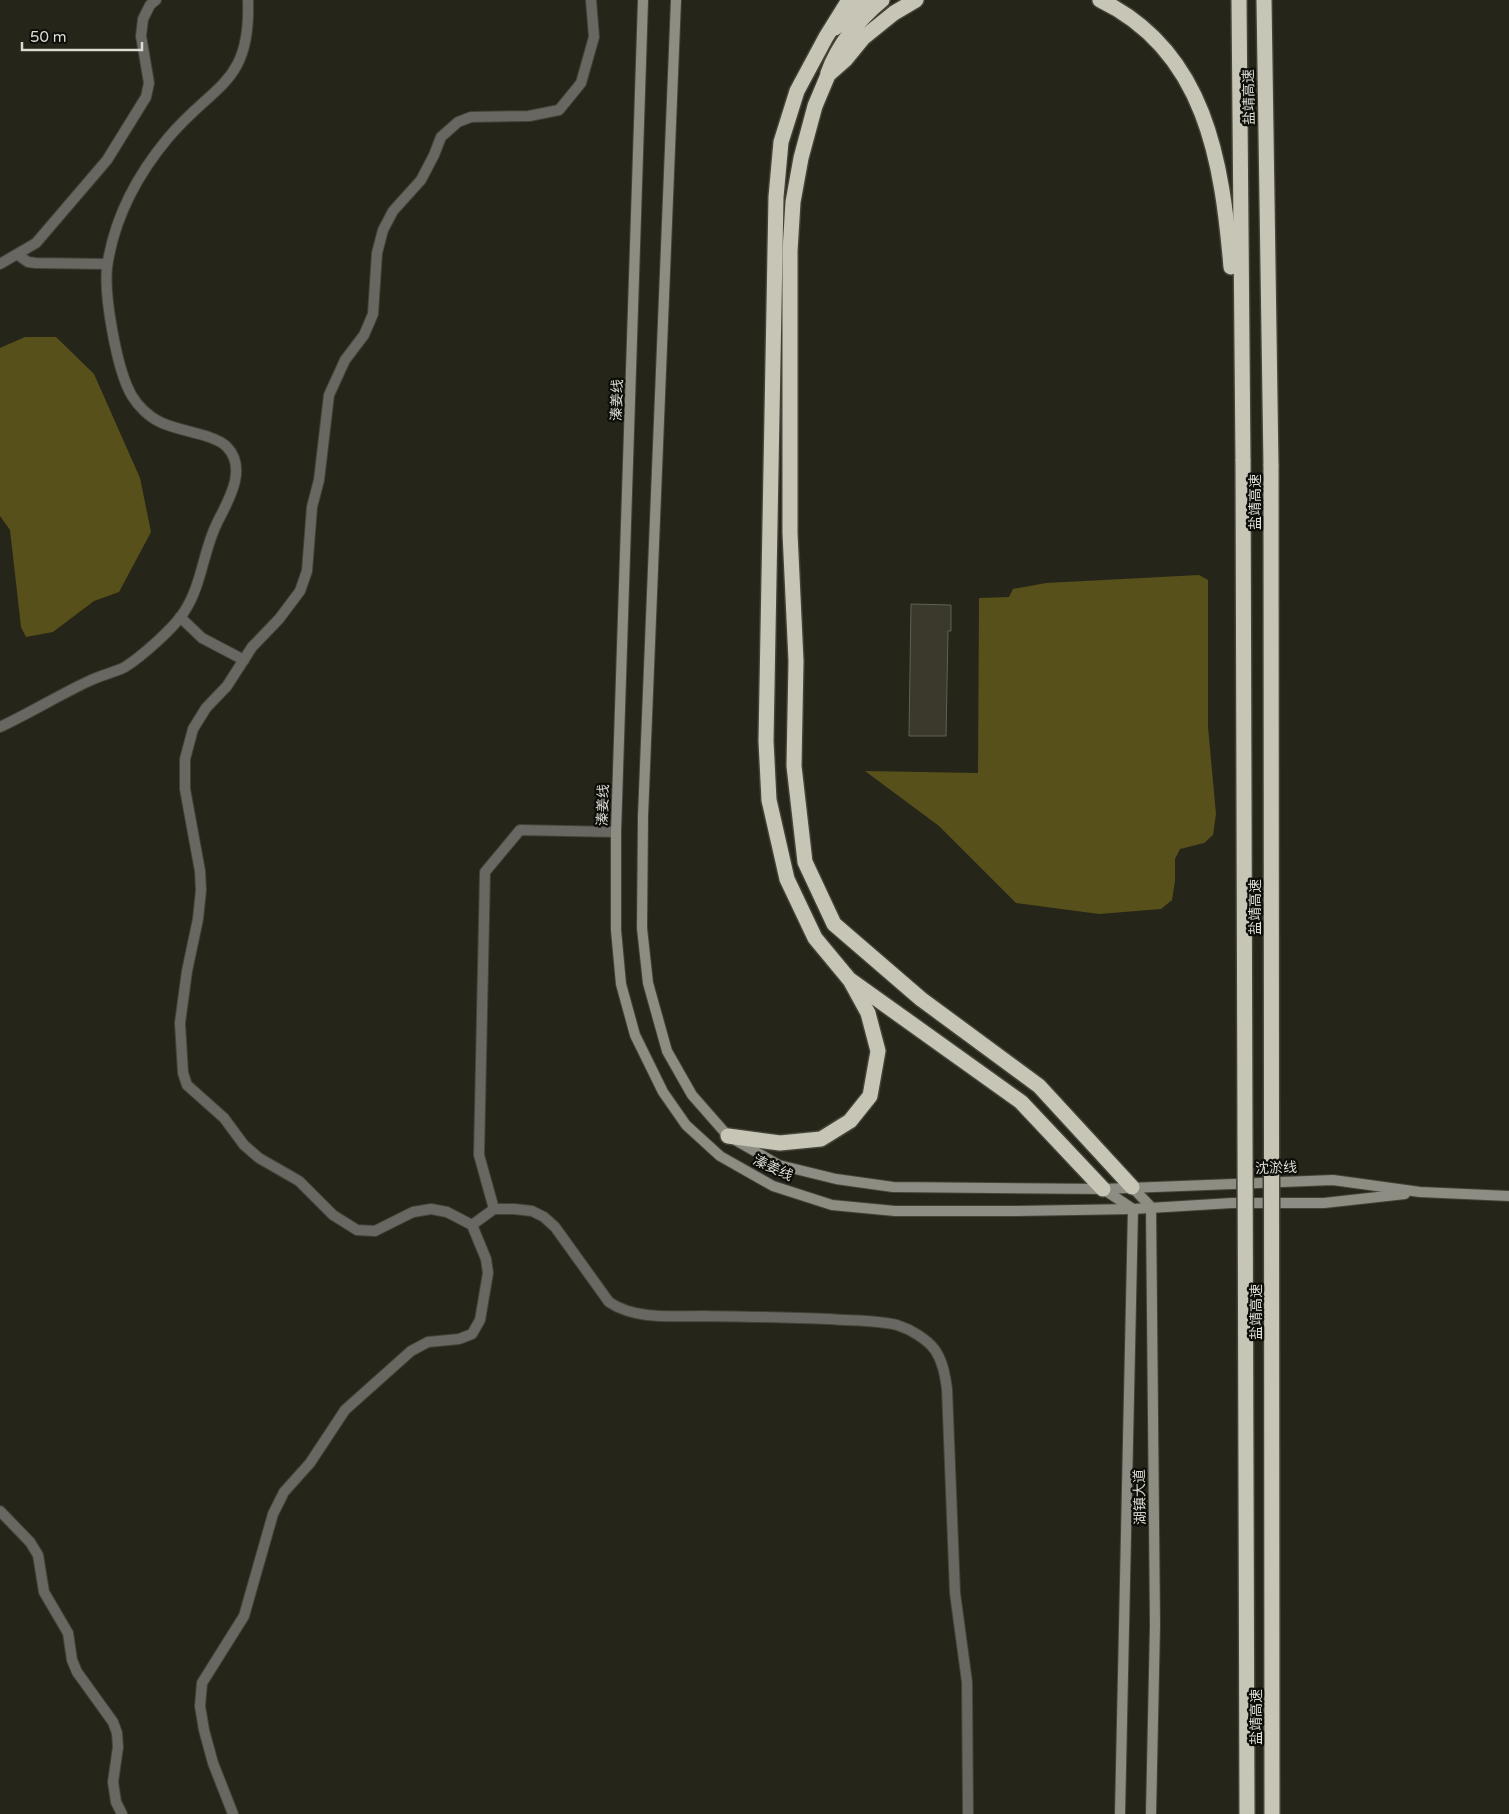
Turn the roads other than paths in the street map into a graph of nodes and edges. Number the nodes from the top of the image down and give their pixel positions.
1 (156, 0) edge
2 (248, 0) edge
3 (590, 0) edge
4 (643, 0) edge
5 (676, 0) edge
6 (848, 0) edge
7 (865, 0) edge
8 (882, 0) edge
9 (916, 0) edge
10 (1100, 0) edge
11 (1239, 0) edge
12 (1264, 0) edge
13 (1270, 0) edge
14 (1264, 26) junction
15 (826, 37) junction
16 (828, 75) junction
17 (18, 255) junction
18 (0, 264) edge
19 (107, 264) junction
20 (1240, 354) junction
21 (180, 617) junction
22 (244, 660) junction
23 (0, 728) edge
24 (616, 832) junction
25 (849, 979) junction
26 (728, 1136) junction
27 (1132, 1187) junction
28 (1103, 1189) junction
29 (1420, 1192) junction
30 (1509, 1196) edge
31 (1151, 1207) junction
32 (494, 1209) junction
33 (1133, 1209) junction
34 (472, 1225) junction
35 (0, 1511) edge
36 (122, 1814) edge
37 (232, 1814) edge
38 (968, 1814) edge
39 (1120, 1814) edge
40 (1151, 1814) edge
41 (1247, 1814) edge
42 (1272, 1814) edge

1 - 17 lane
2 - 19 lane
3 - 22 lane
4 - 24 main road, 溱姜线
5 - 26 main road, 溱姜线
6 - 15 highway
7 - 15 highway
8 - 16 highway
9 - 16 highway
10 - 20 highway
11 - 20 highway, 盐靖高速
12 - 14 highway, 盐靖高速
13 - 14 highway
14 - 42 highway, 盐靖高速, bridge
15 - 25 highway
16 - 27 highway
17 - 18 lane
17 - 19 lane
19 - 21 lane
20 - 41 highway, 盐靖高速, bridge
21 - 22 lane
21 - 23 lane
22 - 34 lane
24 - 32 lane
24 - 33 main road, 溱姜线
25 - 26 highway
25 - 28 highway
26 - 28 main road, 溱姜线
27 - 28 main road, 溱姜线
27 - 29 main road, 沈淤线
27 - 31 main road
28 - 33 main road
29 - 30 main road, 沈淤线
29 - 31 main road, 沈淤线
31 - 33 main road, 沈淤线
31 - 40 main road, 湖镇大道
32 - 34 lane
32 - 38 lane
33 - 39 main road, 湖镇大道
34 - 37 lane
35 - 36 lane

